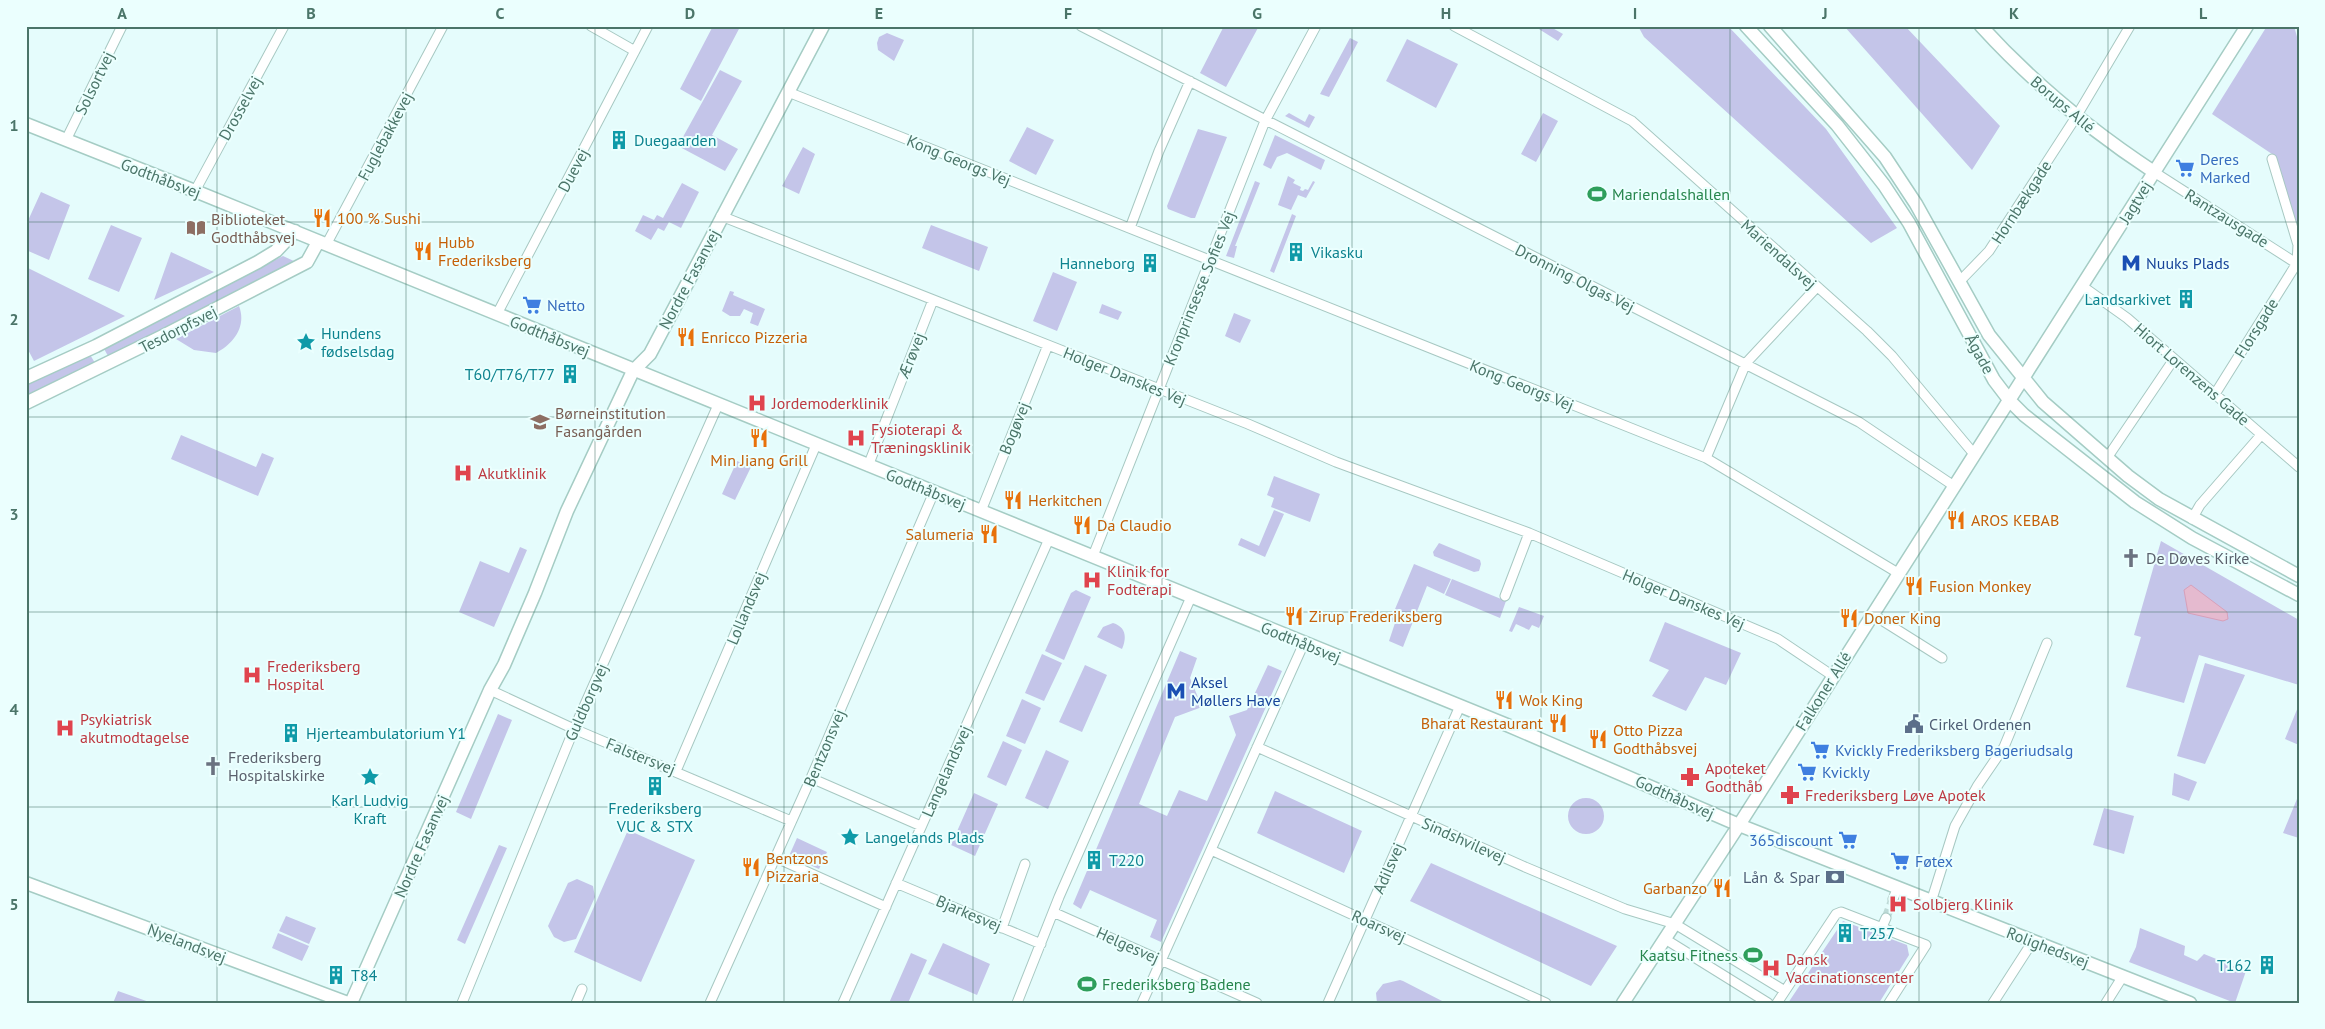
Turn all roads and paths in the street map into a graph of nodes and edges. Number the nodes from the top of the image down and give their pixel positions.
1 (122, 26) edge
2 (284, 26) edge
3 (443, 26) edge
4 (590, 26) edge
5 (648, 26) edge
6 (823, 26) edge
7 (1081, 26) edge
8 (1316, 26) edge
9 (1454, 26) edge
10 (1746, 26) edge
11 (1770, 26) edge
12 (1981, 26) edge
13 (2130, 26) edge
14 (2246, 27) edge
15 (635, 51) junction
16 (1190, 81) junction
17 (788, 92) junction
18 (2076, 117) junction
19 (1265, 121) junction
20 (26, 124) edge
21 (66, 140) junction
22 (2272, 160) dead end
23 (2154, 172) junction
24 (195, 191) junction
25 (722, 216) junction
26 (1130, 228) junction
27 (295, 232) junction
28 (322, 243) junction
29 (1209, 260) junction
30 (2298, 264) edge
31 (1959, 282) junction
32 (1816, 286) junction
33 (2082, 286) junction
34 (933, 300) junction
35 (497, 314) junction
36 (1048, 345) junction
37 (2174, 359) junction
38 (1746, 363) junction
39 (633, 371) junction
40 (26, 378) edge
41 (2023, 379) junction
42 (1159, 390) junction
43 (2215, 394) junction
44 (2010, 401) junction
45 (26, 403) edge
46 (718, 405) junction
47 (2261, 435) junction
48 (816, 445) junction
49 (1974, 454) junction
50 (1706, 458) junction
51 (2108, 458) junction
52 (868, 466) junction
53 (2299, 467) edge
54 (1954, 486) junction
55 (934, 492) junction
56 (981, 511) junction
57 (2192, 519) junction
58 (1529, 533) junction
59 (1048, 539) junction
60 (1093, 556) junction
61 (1898, 573) junction
62 (2299, 576) edge
63 (2299, 595) edge
64 (1505, 596) dead end
65 (1191, 597) junction
66 (1872, 614) junction
67 (2047, 642) dead end
68 (1304, 643) junction
69 (1942, 658) dead end
70 (1833, 676) junction
71 (490, 690) junction
72 (1460, 706) junction
73 (574, 729) junction
74 (1257, 748) junction
75 (676, 771) junction
76 (812, 778) junction
77 (1411, 816) junction
78 (791, 821) junction
79 (1739, 825) junction
80 (921, 826) junction
81 (1211, 850) junction
82 (774, 857) junction
83 (1025, 864) dead end
84 (26, 883) edge
85 (896, 883) junction
86 (1932, 902) junction
87 (886, 907) junction
88 (1054, 913) junction
89 (1886, 918) tunnel mouth
90 (1364, 920) junction
91 (1675, 924) junction
92 (1882, 927) junction
93 (1002, 928) junction
94 (1665, 939) junction
95 (2033, 941) junction
96 (1041, 944) junction
97 (1162, 960) junction
98 (2123, 976) junction
99 (582, 989) dead end
100 (1786, 991) junction
101 (350, 1003) edge
102 (462, 1003) edge
103 (576, 1003) edge
104 (710, 1003) edge
105 (843, 1003) edge
106 (1017, 1003) edge
107 (1142, 1003) edge
108 (1257, 1003) edge
109 (1328, 1003) edge
110 (1546, 1003) edge
111 (1623, 1003) edge
112 (1768, 1003) edge
113 (1777, 1003) edge
114 (1888, 1003) edge
115 (1993, 1003) edge
116 (2106, 1003) edge
117 (2190, 1003) edge

1 - 21 street, Solsortvej
2 - 24 street, Drosselvej
3 - 28 street, Fuglebakkevej
4 - 15 street
5 - 15 street, Duevej
6 - 17 street, Nordre Fasanvej
7 - 16 street, Dronning Olgas Vej
8 - 19 street, Kronprinsesse Sofies Vej
9 - 32 street, Mariendalsvej
10 - 44 street, Ågade
11 - 31 street, Ågade
12 - 18 street, Borups Allé
13 - 18 street, Hornbækgade
14 - 23 street, Jagtvej
15 - 35 street, Duevej
16 - 19 street, Dronning Olgas Vej
16 - 26 street
17 - 25 street, Nordre Fasanvej
17 - 26 street, Kong Georgs Vej
18 - 23 street, Borups Allé
18 - 31 street, Hornbækgade
19 - 29 street, Kronprinsesse Sofies Vej
19 - 38 street, Dronning Olgas Vej
20 - 21 street, Godthåbsvej
21 - 24 street, Godthåbsvej
22 - 30 street
23 - 30 street, Rantzausgade
23 - 33 street, Jagtvej
24 - 27 street, Godthåbsvej
25 - 34 street, Holger Danskes Vej
25 - 39 street, Nordre Fasanvej
26 - 29 street, Kong Georgs Vej
27 - 28 street, Godthåbsvej
27 - 40 street, Tesdorpfsvej
28 - 35 street, Godthåbsvej
28 - 45 street, Tesdorpfsvej
29 - 42 street, Kronprinsesse Sofies Vej
29 - 50 street, Kong Georgs Vej
30 - 43 street, Florsgade
31 - 41 street, Ågade
32 - 38 street
32 - 49 street, Mariendalsvej
33 - 37 street, Hiort Lorenzens Gade
33 - 41 street, Jagtvej
34 - 36 street, Holger Danskes Vej
34 - 52 street, Ærøvej
35 - 39 street, Godthåbsvej
36 - 42 street, Holger Danskes Vej
36 - 56 street, Bogøvej
37 - 43 street, Hiort Lorenzens Gade
37 - 51 street
38 - 50 street
38 - 54 street, Dronning Olgas Vej
39 - 46 street, Godthåbsvej
39 - 71 street, Nordre Fasanvej
41 - 44 street, Falkoner Allé
41 - 51 street, Ågade
42 - 58 street, Holger Danskes Vej
42 - 60 street, Kronprinsesse Sofies Vej
43 - 47 street, Hiort Lorenzens Gade
44 - 49 street, Falkoner Allé
44 - 63 street, Ågade
46 - 48 street, Godthåbsvej
46 - 73 street, Guldborgvej
47 - 53 street, Hiort Lorenzens Gade
47 - 57 street
48 - 52 street, Godthåbsvej
48 - 75 street, Lollandsvej
49 - 54 street, Falkoner Allé
50 - 61 street, Kong Georgs Vej
51 - 57 street, Ågade
52 - 55 street, Godthåbsvej
54 - 61 street, Falkoner Allé
55 - 56 street, Godthåbsvej
55 - 76 street, Bentzonsvej
56 - 59 street, Godthåbsvej
57 - 62 street, Ågade
58 - 64 street
58 - 70 street, Holger Danskes Vej
59 - 60 street, Godthåbsvej
59 - 80 street, Langelandsvej
60 - 65 street, Godthåbsvej
61 - 66 street, Falkoner Allé
65 - 68 street, Godthåbsvej
65 - 88 street
66 - 69 street
66 - 70 street, Falkoner Allé
67 - 86 street
68 - 72 street, Godthåbsvej
68 - 74 street
70 - 79 street, Falkoner Allé
71 - 73 street, Falstersvej
71 - 101 street, Nordre Fasanvej
72 - 77 street, Adilsvej
72 - 79 street, Godthåbsvej
73 - 75 street, Falstersvej
73 - 102 street, Guldborgvej
74 - 77 street, Sindshvilevej
74 - 81 street
75 - 78 street, Falstersvej
76 - 78 street, Bentzonsvej
76 - 80 street
77 - 90 street, Adilsvej
77 - 91 street, Sindshvilevej
78 - 82 street, Bentzonsvej
79 - 86 street, Rolighedsvej
79 - 91 street, Falkoner Allé
80 - 85 street, Langelandsvej
81 - 90 street, Roarsvej
81 - 97 street
82 - 87 street
82 - 104 street, Bentzonsvej
83 - 93 street
84 - 101 street, Nyelandsvej
85 - 87 street, Langelandsvej
85 - 93 street, Bjarkesvej
86 - 95 street, Rolighedsvej
87 - 105 street, Langelandsvej
88 - 96 street
88 - 97 street, Helgesvej
89 - 92 street
90 - 109 street, Adilsvej
90 - 110 street, Roarsvej
91 - 94 street, Falkoner Allé
91 - 100 street, Sindshvilevej
92 - 100 street
92 - 114 street
93 - 96 street, Bjarkesvej
94 - 111 street, Falkoner Allé
94 - 112 street
95 - 98 street, Rolighedsvej
95 - 115 street
96 - 106 street
97 - 107 street
97 - 108 street, Helgesvej
98 - 116 street
98 - 117 street, Rolighedsvej
99 - 103 street
100 - 113 street

